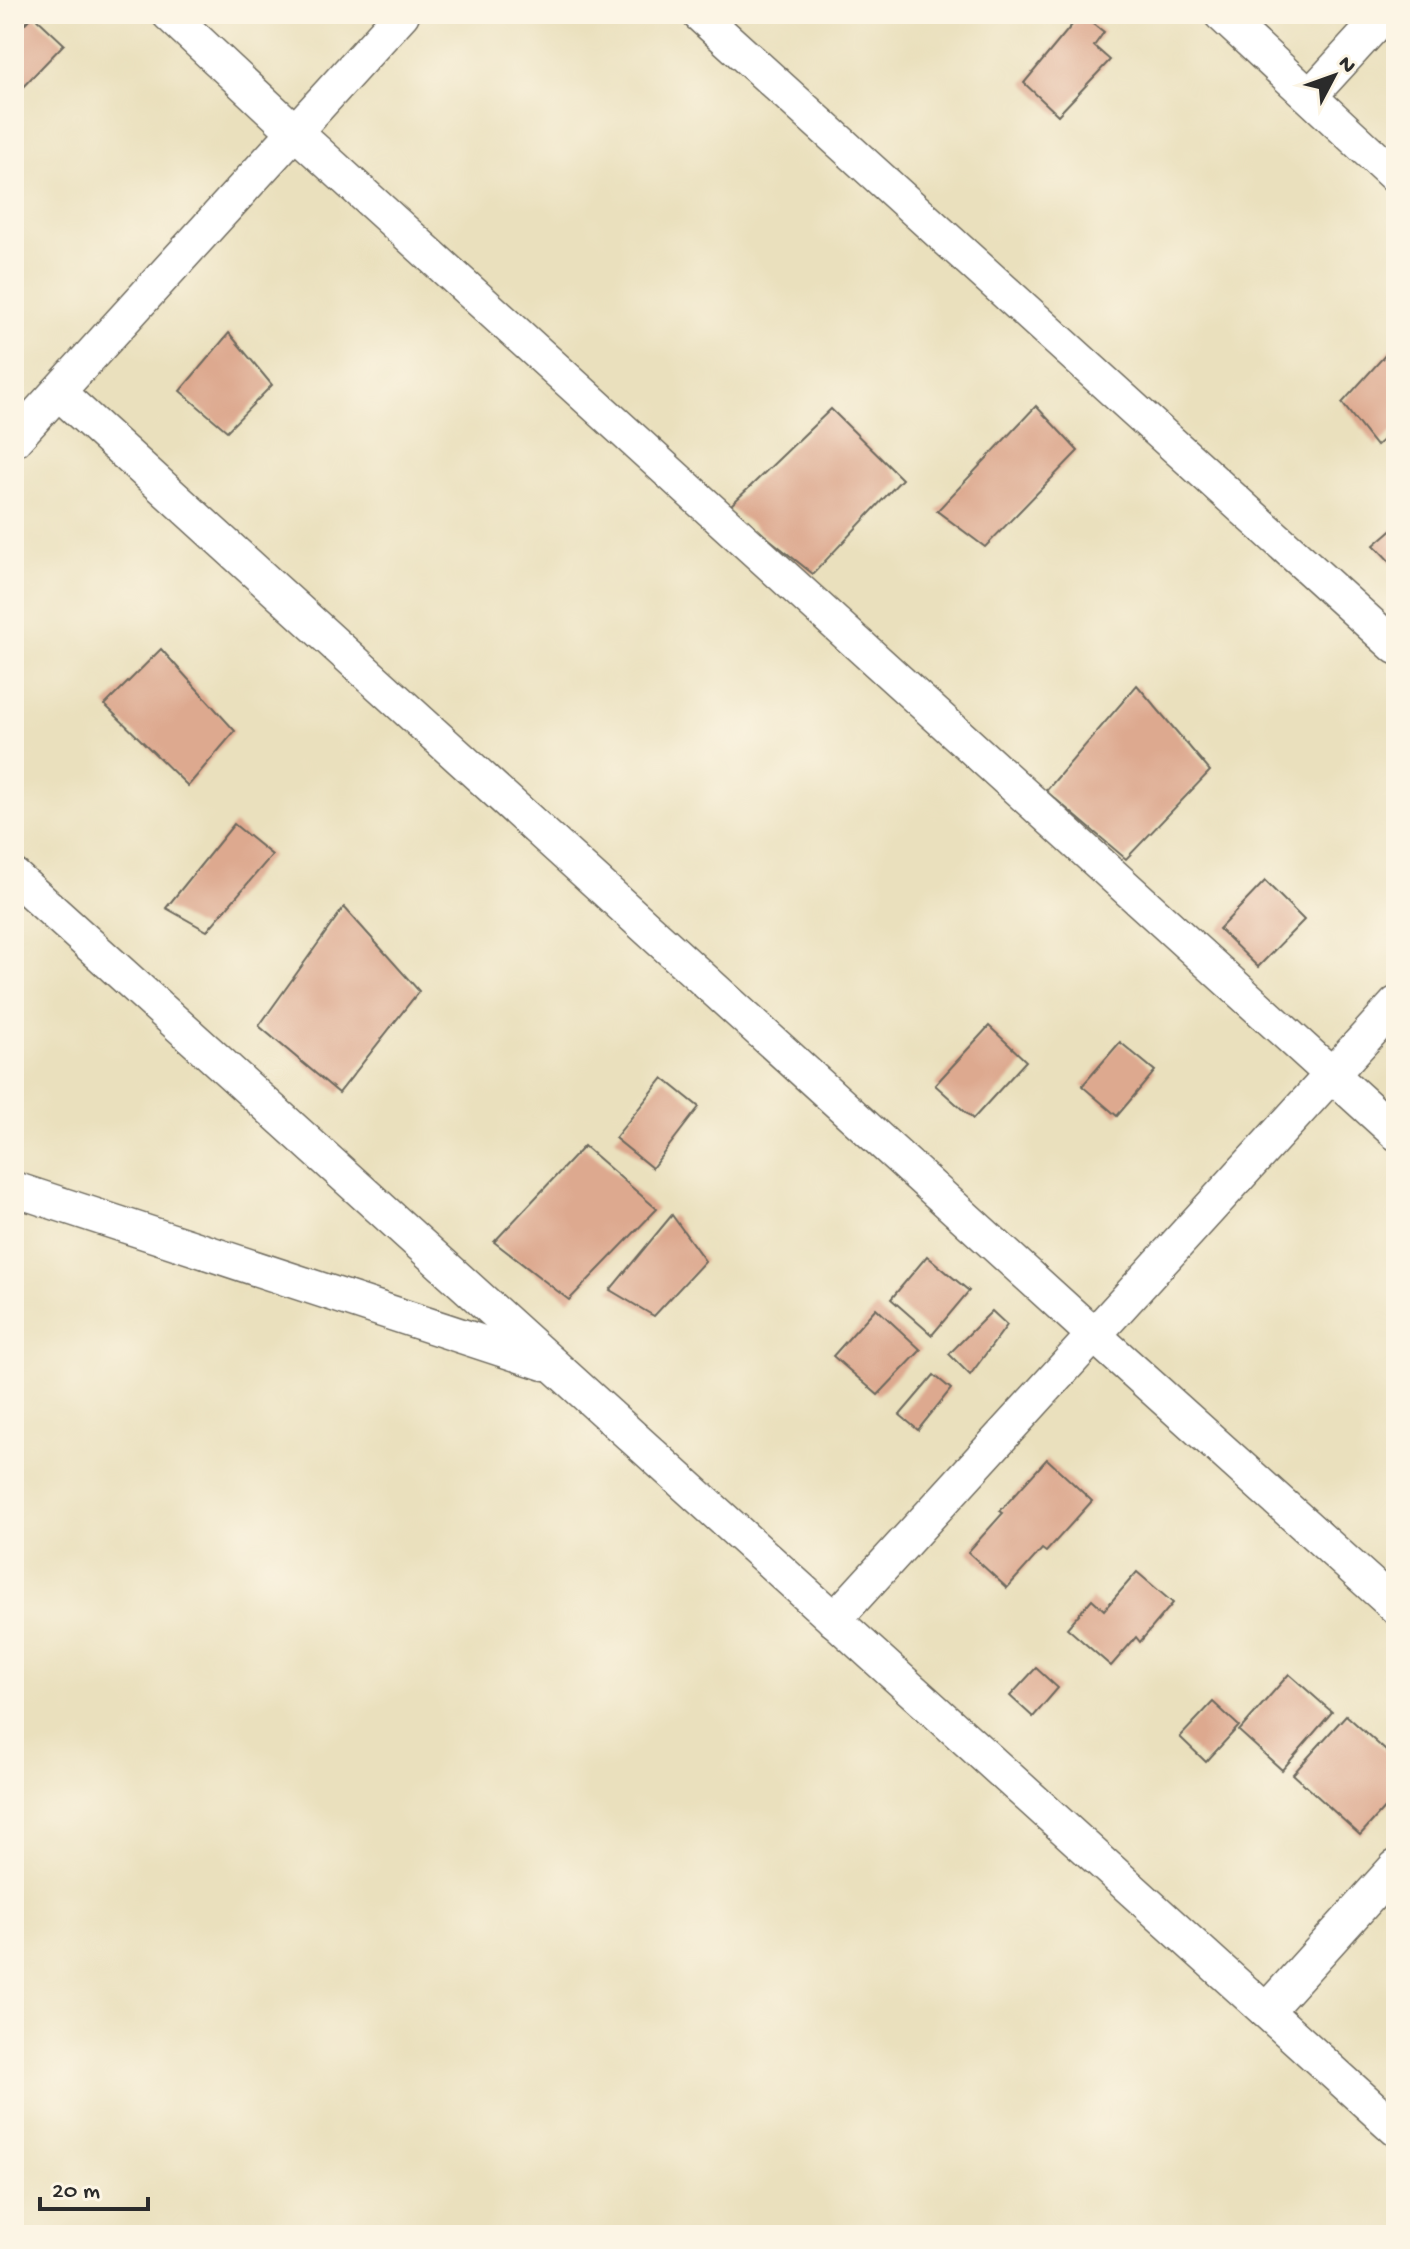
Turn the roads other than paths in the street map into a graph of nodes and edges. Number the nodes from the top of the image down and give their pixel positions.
1 (169, 14) edge
2 (402, 14) edge
3 (699, 14) edge
4 (1221, 14) edge
5 (1385, 14) edge
6 (1310, 96) junction
7 (295, 132) junction
8 (1396, 177) edge
9 (58, 392) junction
10 (14, 440) edge
11 (1396, 647) edge
12 (14, 876) edge
13 (1396, 1004) edge
14 (1332, 1074) junction
15 (1396, 1133) edge
16 (14, 1189) edge
17 (1094, 1335) junction
18 (555, 1367) junction
19 (1396, 1607) edge
20 (834, 1620) junction
21 (1396, 1867) edge
22 (1266, 2011) junction
23 (1396, 2129) edge

1 - 7 street
2 - 7 street
3 - 11 street
4 - 6 street
5 - 6 street
6 - 8 street
7 - 9 street
7 - 14 street
9 - 10 street
9 - 17 street
12 - 18 street
13 - 14 street
14 - 15 street
14 - 17 street
16 - 18 street
17 - 19 street
17 - 20 street
18 - 20 street
20 - 22 street
21 - 22 street
22 - 23 street

